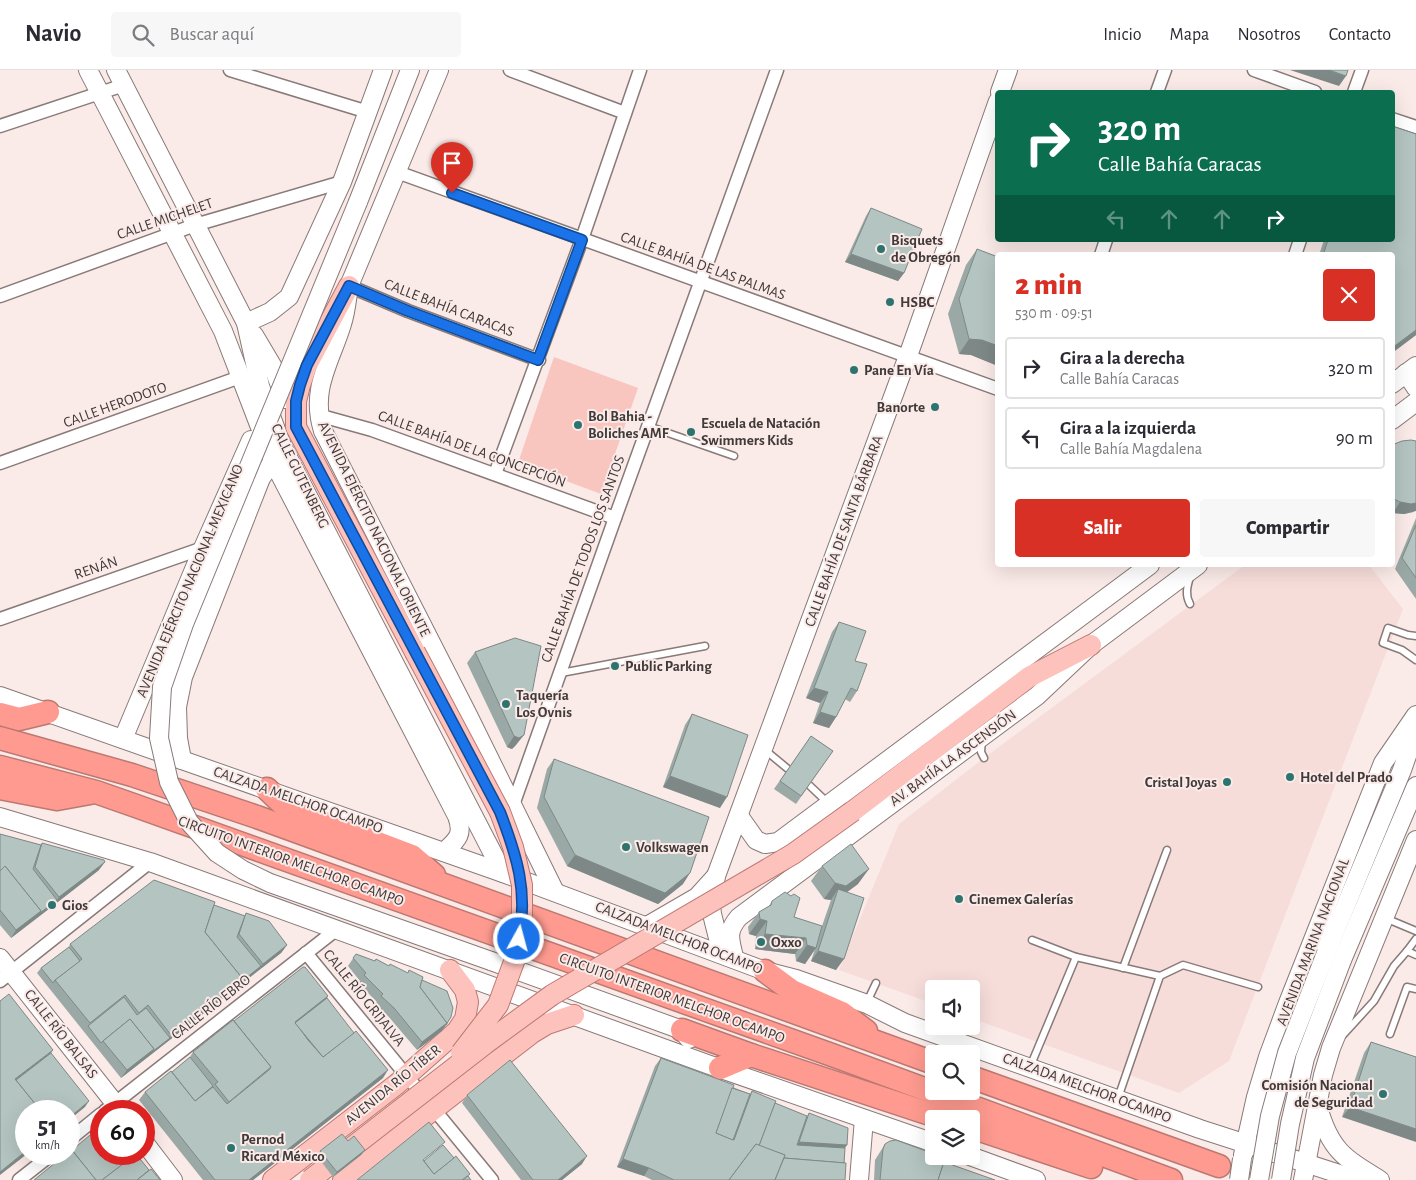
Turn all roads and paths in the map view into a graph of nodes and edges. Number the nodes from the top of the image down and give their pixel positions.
1 (88, 70) edge
2 (230, 70) edge
3 (383, 70) edge
4 (410, 70) edge
5 (440, 70) edge
6 (510, 70) edge
7 (640, 70) edge
8 (777, 70) edge
9 (1008, 70) edge
10 (1165, 70) edge
11 (1254, 70) edge
12 (1362, 70) edge
13 (120, 77) edge
14 (1001, 90) edge
15 (1159, 90) edge
16 (1309, 90) edge
17 (1355, 90) edge
18 (99, 92) junction
19 (995, 109) edge
20 (368, 112) junction
21 (625, 114) junction
22 (1395, 120) edge
23 (0, 126) edge
24 (1416, 127) edge
25 (397, 172) junction
26 (342, 182) junction
27 (195, 225) junction
28 (172, 233) junction
29 (582, 240) junction
30 (700, 282) junction
31 (349, 286) junction
32 (0, 296) edge
33 (246, 323) junction
34 (908, 356) junction
35 (538, 360) junction
36 (1405, 374) edge
37 (240, 377) junction
38 (995, 388) edge
39 (1416, 388) edge
40 (1416, 402) edge
41 (318, 415) junction
42 (1395, 418) edge
43 (258, 423) junction
44 (648, 426) junction
45 (296, 427) junction
46 (734, 456) dead end
47 (273, 461) junction
48 (0, 463) edge
49 (495, 474) junction
50 (614, 518) junction
51 (203, 548) junction
52 (1147, 567) edge
53 (1195, 567) edge
54 (1197, 567) edge
55 (1190, 604) dead end
56 (0, 618) edge
57 (1416, 636) edge
58 (1091, 645) junction
59 (705, 646) dead end
60 (1416, 660) edge
61 (560, 673) junction
62 (0, 696) edge
63 (48, 712) junction
64 (467, 713) junction
65 (0, 714) edge
66 (1416, 715) edge
67 (1416, 730) edge
68 (985, 734) junction
69 (425, 737) junction
70 (0, 738) edge
71 (123, 739) junction
72 (764, 749) junction
73 (984, 758) dead end
74 (182, 760) junction
75 (0, 767) edge
76 (788, 769) edge
77 (809, 785) edge
78 (1416, 786) edge
79 (0, 788) edge
80 (267, 789) junction
81 (96, 792) junction
82 (830, 804) junction
83 (513, 805) junction
84 (739, 816) junction
85 (0, 817) edge
86 (1167, 850) dead end
87 (444, 852) junction
88 (1414, 852) edge
89 (150, 862) junction
90 (504, 873) junction
91 (716, 876) junction
92 (446, 885) junction
93 (555, 892) junction
94 (1384, 918) junction
95 (647, 926) junction
96 (337, 930) junction
97 (1416, 931) edge
98 (1416, 939) edge
99 (1032, 940) dead end
100 (1407, 951) junction
101 (306, 953) junction
102 (1416, 955) edge
103 (729, 957) junction
104 (1076, 957) junction
105 (0, 958) edge
106 (1123, 968) junction
107 (450, 970) junction
108 (765, 971) junction
109 (1160, 976) junction
110 (6, 977) edge
111 (876, 983) dead end
112 (1258, 987) dead end
113 (1416, 990) edge
114 (867, 1004) junction
115 (574, 1015) junction
116 (682, 1030) junction
117 (1390, 1034) dead end
118 (887, 1046) junction
119 (1331, 1048) junction
120 (751, 1055) junction
121 (925, 1060) edge
122 (713, 1066) junction
123 (1030, 1068) junction
124 (441, 1078) junction
125 (402, 1080) junction
126 (980, 1080) edge
127 (1118, 1099) junction
128 (102, 1100) edge
129 (122, 1100) edge
130 (1317, 1103) junction
131 (428, 1112) junction
132 (925, 1112) edge
133 (864, 1119) junction
134 (980, 1131) edge
135 (1047, 1135) junction
136 (925, 1141) edge
137 (1149, 1142) junction
138 (1247, 1155) junction
139 (155, 1156) edge
140 (980, 1160) edge
141 (38, 1165) edge
142 (1219, 1166) dead end
143 (1139, 1169) junction
144 (1305, 1172) edge
145 (19, 1180) edge
146 (173, 1180) edge
147 (273, 1180) edge
148 (310, 1180) edge
149 (343, 1180) edge
150 (492, 1180) edge
151 (859, 1180) edge
152 (1036, 1180) edge
153 (1171, 1180) edge
154 (1239, 1180) edge
155 (1259, 1180) edge
156 (1281, 1180) edge
157 (1358, 1180) edge
158 (1380, 1180) edge

1 - 18 main road, CALLE GUTENBERG
2 - 20 street
3 - 20 main road
4 - 116 main road, bridge
5 - 25 main road, AVENIDA EJÉRCITO NACIONAL ORIENTE
6 - 21 street
7 - 21 street
8 - 30 street, CALLE BAHÍA DE TODOS LOS SANTOS
9 - 14 main road
10 - 15 street
11 - 16 street
12 - 17 street
13 - 18 street
13 - 27 main road, CALLE GUTENBERG
18 - 23 street
18 - 28 main road, CALLE GUTENBERG
19 - 34 main road, CALLE BAHÍA DE SANTA BÁRBARA
20 - 26 main road
21 - 29 street
22 - 24 street
25 - 29 street, CALLE BAHÍA DE LAS PALMAS
25 - 31 main road, AVENIDA EJÉRCITO NACIONAL ORIENTE
26 - 27 street, CALLE MICHELET
26 - 33 main road
27 - 28 street, CALLE MICHELET
27 - 33 main road, CALLE GUTENBERG
28 - 32 street, CALLE MICHELET
28 - 37 main road, CALLE GUTENBERG
29 - 30 street, CALLE BAHÍA DE LAS PALMAS
29 - 35 street
30 - 34 street, CALLE BAHÍA DE LAS PALMAS
30 - 44 street, CALLE BAHÍA DE TODOS LOS SANTOS
31 - 35 street, CALLE BAHÍA CARACAS
31 - 41 main road, AVENIDA EJÉRCITO NACIONAL ORIENTE
31 - 45 main road
33 - 45 main road
33 - 69 main road, CALLE GUTENBERG
34 - 38 street, CALLE BAHÍA DE LAS PALMAS
34 - 72 main road, CALLE BAHÍA DE SANTA BÁRBARA
35 - 49 street
36 - 39 main road
37 - 43 main road, CALLE GUTENBERG
37 - 48 street, CALLE HERODOTO
40 - 42 main road
41 - 49 street, CALLE BAHÍA DE LA CONCEPCIÓN
41 - 64 main road, AVENIDA EJÉRCITO NACIONAL ORIENTE
43 - 47 main road, CALLE GUTENBERG
43 - 51 main road, AVENIDA EJÉRCITO NACIONAL MEXICANO
44 - 46 lane
44 - 50 street, CALLE BAHÍA DE TODOS LOS SANTOS
45 - 124 main road, bridge
47 - 69 main road, CALLE GUTENBERG
47 - 74 main road
49 - 50 street, CALLE BAHÍA DE LA CONCEPCIÓN
50 - 61 street, CALLE BAHÍA DE TODOS LOS SANTOS
51 - 56 street, RENÁN
51 - 71 main road, AVENIDA EJÉRCITO NACIONAL MEXICANO
52 - 82 main road
53 - 58 main road, AV. BAHÍA LA ASCENSIÓN
54 - 55 lane
57 - 60 lane
58 - 68 main road, AV. BAHÍA LA ASCENSIÓN
58 - 124 main road, bridge
59 - 61 lane
61 - 83 street, CALLE BAHÍA DE TODOS LOS SANTOS
62 - 63 main road, CALZADA MELCHOR OCAMPO
63 - 65 highway
63 - 71 main road, CALZADA MELCHOR OCAMPO
64 - 69 main road
64 - 83 main road, AVENIDA EJÉRCITO NACIONAL ORIENTE
66 - 138 main road, AVENIDA MARINA NACIONAL
67 - 155 main road, AVENIDA MARINA NACIONAL, bridge
68 - 73 lane
68 - 103 main road, AV. BAHÍA LA ASCENSIÓN
69 - 87 main road, CALLE GUTENBERG
69 - 90 main road, CALLE GUTENBERG
70 - 92 highway, CIRCUITO INTERIOR MELCHOR OCAMPO
71 - 74 main road, CALZADA MELCHOR OCAMPO
72 - 76 lane
72 - 84 main road, CALLE BAHÍA DE SANTA BÁRBARA
74 - 80 main road, CALZADA MELCHOR OCAMPO
75 - 81 highway, CIRCUITO INTERIOR MELCHOR OCAMPO
77 - 82 lane
78 - 156 main road, bridge
79 - 81 highway
80 - 87 main road, CALZADA MELCHOR OCAMPO
80 - 92 highway
81 - 135 highway, CIRCUITO INTERIOR MELCHOR OCAMPO
82 - 84 main road
83 - 93 main road, AVENIDA EJÉRCITO NACIONAL ORIENTE
84 - 91 main road, CALLE BAHÍA DE SANTA BÁRBARA
85 - 89 main road
86 - 106 lane
87 - 90 main road, CALZADA MELCHOR OCAMPO
88 - 94 main road
89 - 96 main road
89 - 110 street
90 - 93 main road, CALZADA MELCHOR OCAMPO
91 - 95 main road
91 - 103 main road
92 - 118 highway, CIRCUITO INTERIOR MELCHOR OCAMPO
93 - 95 main road, CALZADA MELCHOR OCAMPO
94 - 97 lane
94 - 119 main road
95 - 103 main road, CALZADA MELCHOR OCAMPO
96 - 101 street, CALLE RÍO EBRO
96 - 107 main road
98 - 100 lane
99 - 104 lane
100 - 102 lane
100 - 119 lane
101 - 125 street, CALLE RÍO GRIJALVA
101 - 129 street, CALLE RÍO EBRO
103 - 108 main road, CALZADA MELCHOR OCAMPO
104 - 106 lane
104 - 123 lane
105 - 110 main road, CALLE RÍO BALSAS
106 - 109 lane
107 - 115 main road
107 - 125 main road, AVENIDA RÍO TÍBER
108 - 114 main road, CALZADA MELCHOR OCAMPO
108 - 118 highway
109 - 112 lane
109 - 127 lane
110 - 128 main road, CALLE RÍO BALSAS
111 - 114 lane
113 - 117 lane
114 - 123 main road, CALZADA MELCHOR OCAMPO
115 - 122 main road
115 - 131 main road
116 - 120 highway
116 - 122 main road
118 - 121 highway, CIRCUITO INTERIOR MELCHOR OCAMPO
119 - 130 main road
120 - 122 highway
120 - 132 highway
122 - 133 main road
123 - 127 main road, CALZADA MELCHOR OCAMPO
124 - 148 main road, bridge
125 - 131 main road
125 - 147 main road, AVENIDA RÍO TÍBER
126 - 137 highway
127 - 138 main road, CALZADA MELCHOR OCAMPO
130 - 144 main road
130 - 158 main road
131 - 149 main road
131 - 150 street
133 - 136 main road
133 - 151 main road
134 - 143 highway
135 - 137 highway
135 - 143 highway, CIRCUITO INTERIOR MELCHOR OCAMPO
137 - 142 highway
138 - 144 main road, CALZADA MELCHOR OCAMPO
138 - 154 main road, AVENIDA MARINA NACIONAL, bridge
138 - 155 main road
139 - 146 main road
140 - 152 main road
141 - 145 street
143 - 153 highway, CIRCUITO INTERIOR MELCHOR OCAMPO
144 - 157 main road, CALZADA MELCHOR OCAMPO

